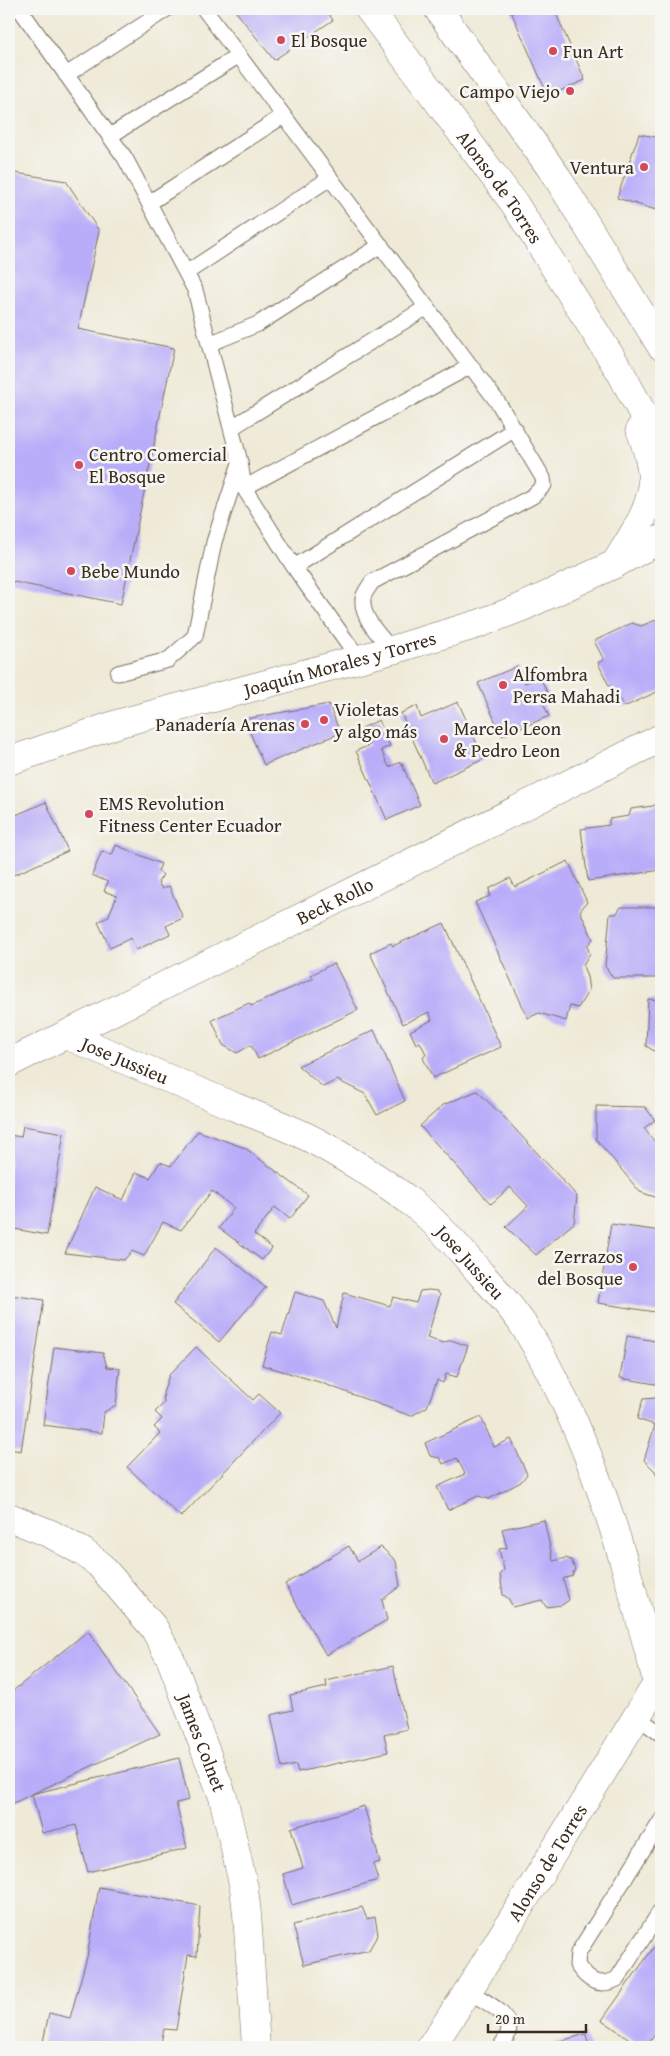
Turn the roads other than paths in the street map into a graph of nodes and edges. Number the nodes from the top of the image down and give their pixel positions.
1 (20, 9) edge
2 (167, 9) edge
3 (204, 9) edge
4 (369, 9) edge
5 (438, 9) edge
6 (238, 56) junction
7 (66, 75) junction
8 (283, 116) junction
9 (110, 136) junction
10 (330, 178) junction
11 (149, 203) junction
12 (381, 245) junction
13 (186, 273) junction
14 (427, 307) junction
15 (209, 344) junction
16 (661, 346) edge
17 (470, 366) junction
18 (621, 373) junction
19 (231, 428) junction
20 (516, 429) junction
21 (661, 448) edge
22 (240, 462) junction
23 (244, 488) junction
24 (661, 539) edge
25 (615, 564) junction
26 (294, 567) junction
27 (392, 650) junction
28 (359, 658) junction
29 (118, 673) dead end
30 (661, 738) edge
31 (9, 761) edge
32 (66, 1034) junction
33 (9, 1062) edge
34 (9, 1517) edge
35 (659, 1681) edge
36 (637, 1717) junction
37 (661, 1734) edge
38 (661, 1821) edge
39 (661, 1910) edge
40 (468, 1991) junction
41 (256, 2047) edge
42 (431, 2047) edge
43 (500, 2047) edge

1 - 7 lane
2 - 7 lane
3 - 6 lane
4 - 18 street, Alonso de Torres
5 - 16 street
6 - 8 lane
6 - 9 lane
7 - 9 lane
8 - 10 lane
8 - 11 lane
9 - 11 lane
10 - 12 lane
10 - 13 lane
11 - 13 lane
12 - 14 lane
12 - 15 lane
13 - 15 lane
14 - 17 lane
14 - 19 lane
15 - 19 lane
17 - 20 lane
17 - 23 lane
18 - 21 street, Alonso de Torres
18 - 25 street, Alonso de Torres
19 - 22 lane
20 - 26 lane
20 - 27 lane
22 - 23 lane
22 - 29 lane
23 - 26 lane
24 - 25 street, Joaquín Morales y Torres
25 - 27 street, Joaquín Morales y Torres
26 - 28 lane
27 - 28 street, Joaquín Morales y Torres
28 - 31 street, Joaquín Morales y Torres
30 - 32 street, Beck Rollo
32 - 33 street, Beck Rollo
32 - 35 street, Jose Jussieu
34 - 41 street, James Colnet
35 - 36 street, Alonso de Torres
36 - 37 lane
36 - 40 street, Alonso de Torres
38 - 39 lane
40 - 42 street, Alonso de Torres
40 - 43 lane

